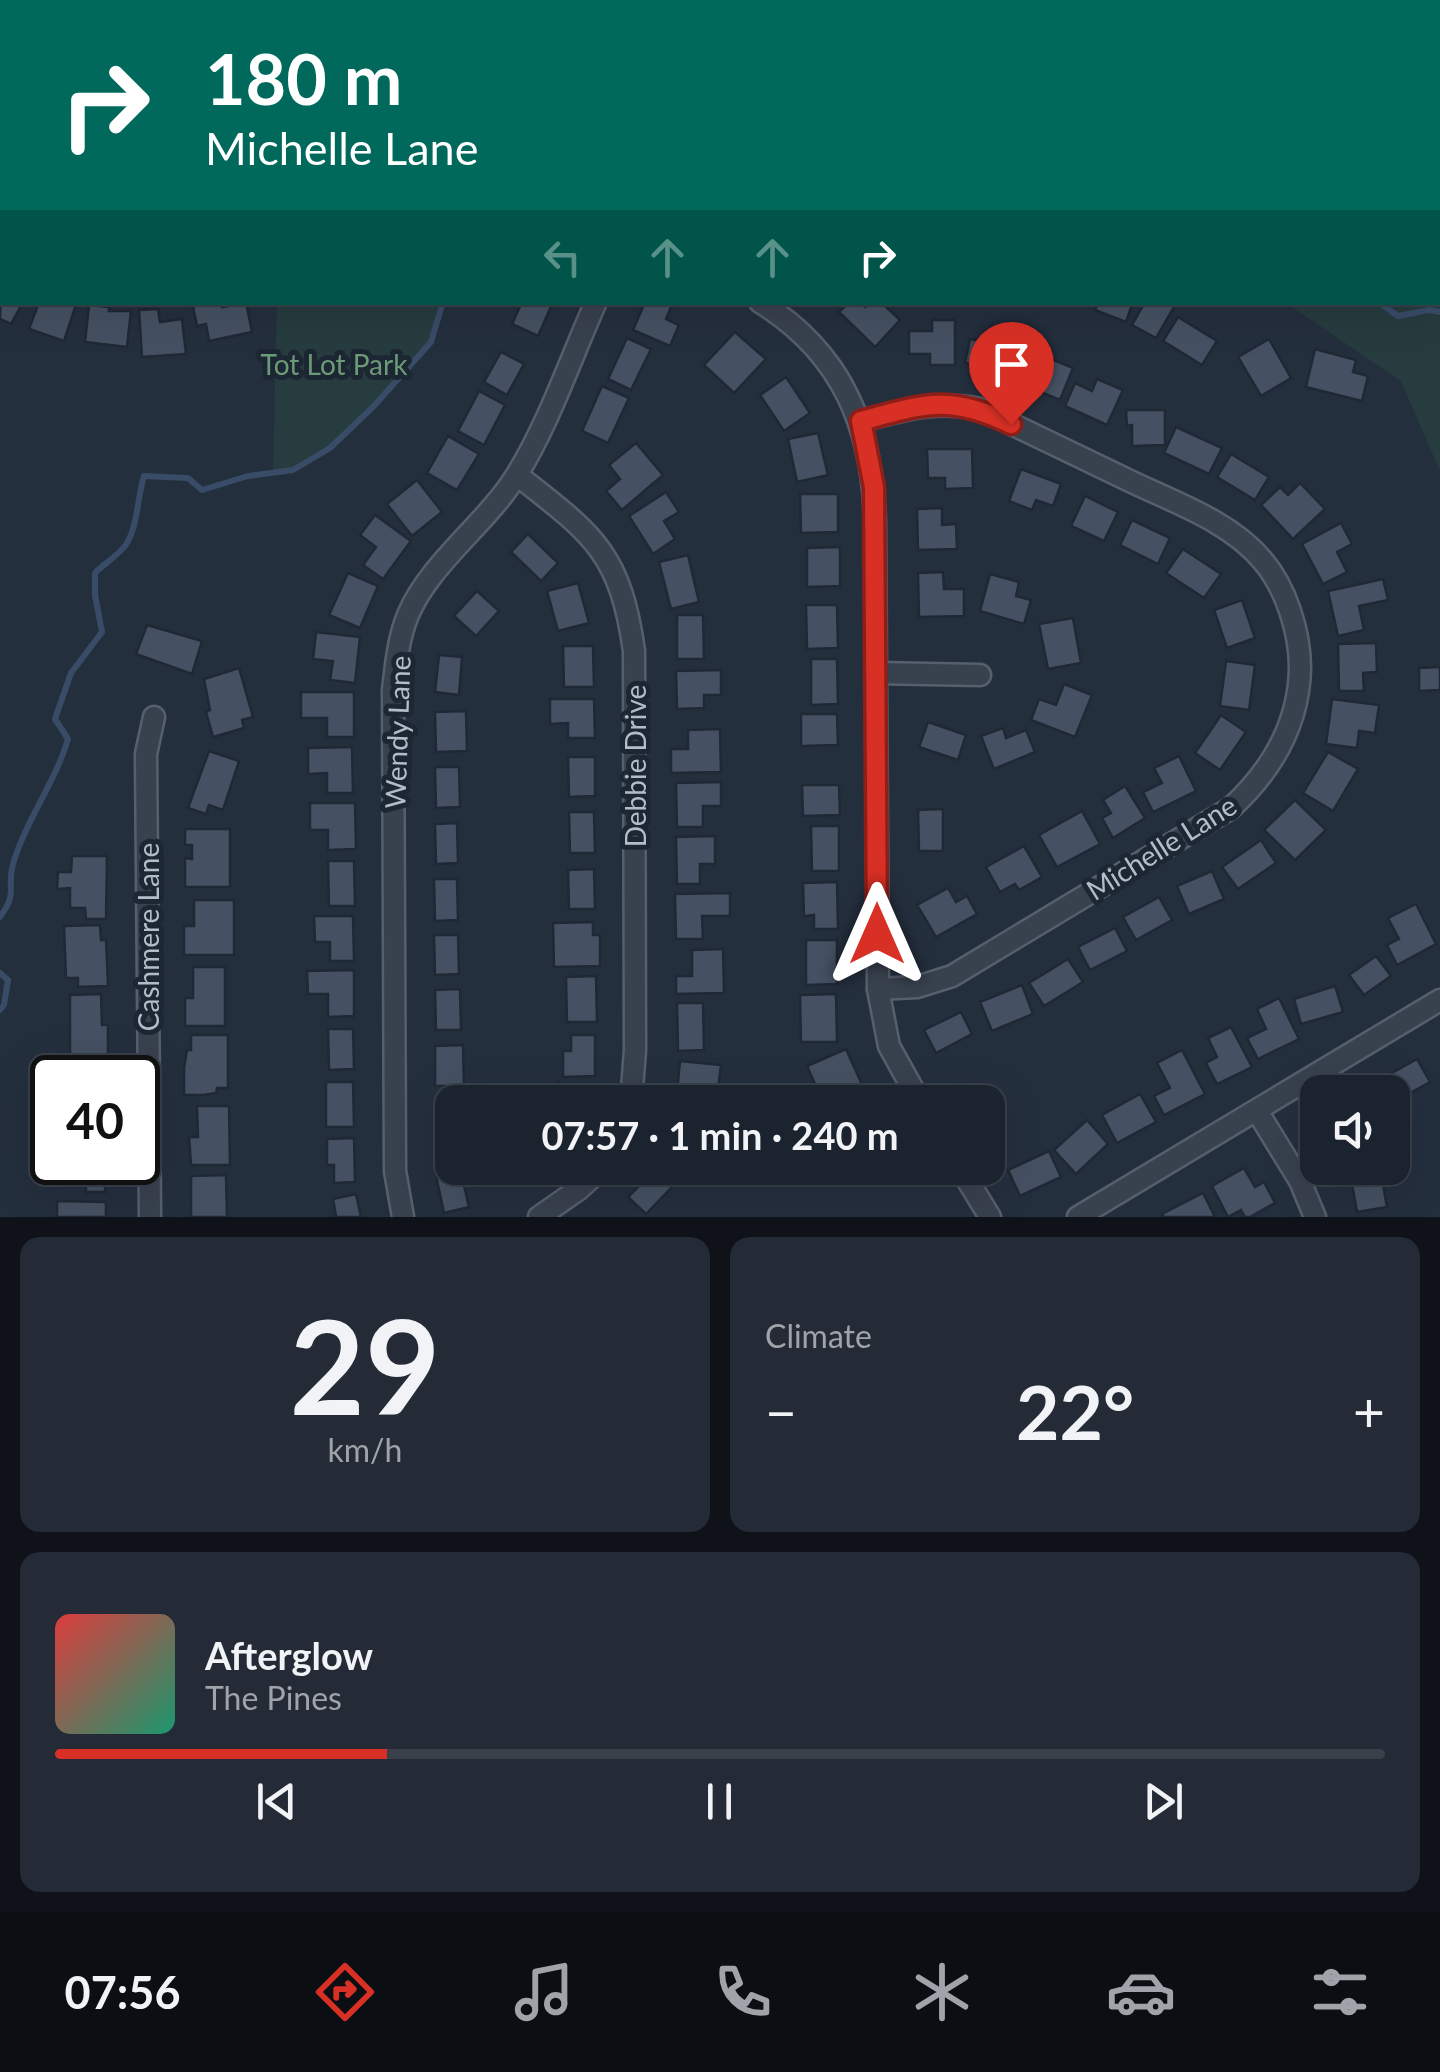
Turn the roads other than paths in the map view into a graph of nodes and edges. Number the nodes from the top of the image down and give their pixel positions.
1 (595, 305) edge
2 (764, 305) edge
3 (861, 421) junction
4 (516, 475) junction
5 (876, 673) junction
6 (980, 675) dead end
7 (154, 717) dead end
8 (878, 990) junction
9 (1440, 1000) edge
10 (633, 1085) edge
11 (911, 1085) edge
12 (1257, 1111) junction
13 (583, 1185) edge
14 (970, 1185) edge
15 (150, 1217) edge
16 (403, 1217) edge
17 (539, 1217) edge
18 (990, 1217) edge
19 (1078, 1217) edge
20 (1315, 1217) edge

1 - 4 street, Wendy Lane
2 - 3 street
3 - 5 street
3 - 8 street, Michelle Lane
4 - 10 street, Debbie Drive
4 - 16 street, Wendy Lane
5 - 6 street
5 - 8 street
7 - 15 street, Cashmere Lane
8 - 11 street
9 - 12 street
12 - 19 street
12 - 20 street
13 - 17 street
14 - 18 street

